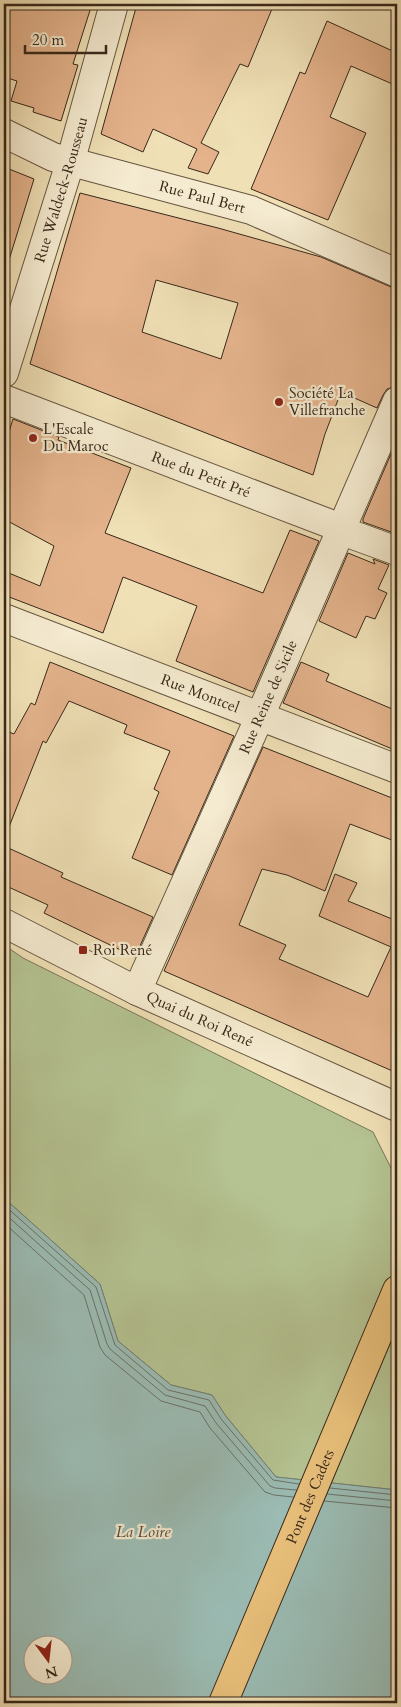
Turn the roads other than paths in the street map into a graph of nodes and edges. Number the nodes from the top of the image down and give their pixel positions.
1 (114, 4) edge
2 (4, 133) edge
3 (70, 163) junction
4 (397, 273) edge
5 (4, 373) edge
6 (4, 398) edge
7 (397, 401) edge
8 (341, 530) junction
9 (397, 551) edge
10 (4, 618) edge
11 (260, 716) junction
12 (397, 769) edge
13 (4, 923) edge
14 (137, 991) junction
15 (397, 1107) edge
16 (397, 1290) edge
17 (222, 1703) edge

1 - 3 street, Rue Waldeck-Rousseau
2 - 3 street, Rue Paul Bert
3 - 4 street, Rue Paul Bert
3 - 5 street, Rue Waldeck-Rousseau
6 - 8 street, Rue du Petit Pré
7 - 8 street, Rue Reine de Sicile
8 - 9 street, Rue du Petit Pré
8 - 11 street, Rue Reine de Sicile
10 - 11 street, Rue Montcel
11 - 12 street, Rue Montcel
11 - 14 street, Rue Reine de Sicile
13 - 14 street, Quai du Roi René
14 - 15 street, Quai du Roi René
16 - 17 main road, Pont des Cadets

